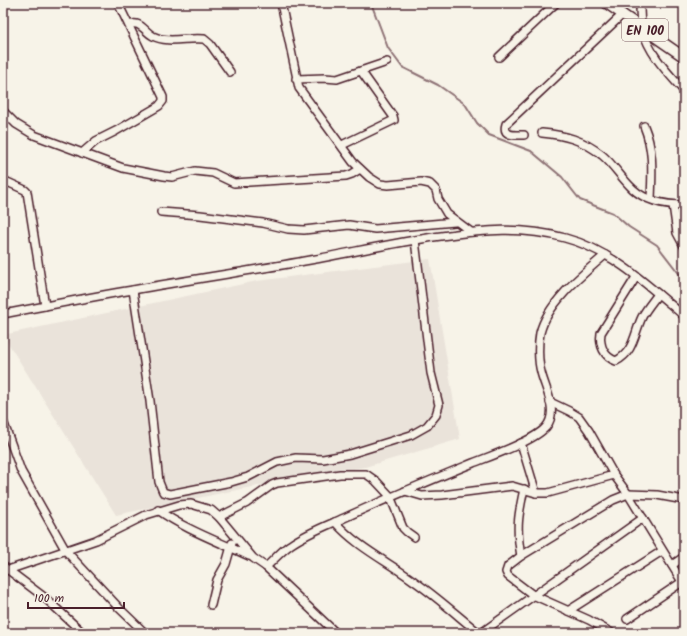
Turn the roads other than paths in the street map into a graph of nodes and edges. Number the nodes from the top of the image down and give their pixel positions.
1 (118, 3) edge
2 (281, 3) edge
3 (556, 3) edge
4 (606, 3) edge
5 (640, 3) edge
6 (623, 14) junction
7 (129, 25) junction
8 (641, 27) junction
9 (499, 58) dead end
10 (684, 58) edge
11 (387, 62) dead end
12 (361, 71) junction
13 (230, 72) dead end
14 (296, 79) junction
15 (684, 91) edge
16 (3, 111) edge
17 (644, 126) dead end
18 (542, 134) dead end
19 (524, 135) dead end
20 (342, 145) junction
21 (82, 153) junction
22 (360, 169) junction
23 (3, 180) edge
24 (651, 199) junction
25 (673, 205) junction
26 (684, 205) edge
27 (162, 212) dead end
28 (455, 222) junction
29 (471, 232) junction
30 (415, 240) junction
31 (684, 246) edge
32 (605, 255) junction
33 (636, 277) junction
34 (133, 290) junction
35 (658, 294) junction
36 (45, 306) junction
37 (3, 314) edge
38 (684, 316) edge
39 (550, 402) junction
40 (3, 421) edge
41 (521, 443) junction
42 (614, 476) junction
43 (524, 489) junction
44 (405, 491) junction
45 (536, 493) junction
46 (628, 494) junction
47 (390, 496) junction
48 (684, 500) edge
49 (158, 510) junction
50 (219, 517) junction
51 (643, 518) junction
52 (335, 522) junction
53 (234, 536) junction
54 (414, 537) dead end
55 (231, 548) junction
56 (66, 550) junction
57 (662, 551) junction
58 (521, 556) junction
59 (684, 557) edge
60 (253, 558) junction
61 (672, 565) junction
62 (266, 567) junction
63 (5, 568) edge
64 (683, 584) edge
65 (533, 595) junction
66 (211, 605) dead end
67 (568, 611) junction
68 (627, 619) dead end
69 (83, 633) edge
70 (145, 633) edge
71 (336, 633) edge
72 (480, 633) edge
73 (612, 633) edge

1 - 7 street
2 - 14 street
3 - 9 street
4 - 6 main road, EN 100
5 - 8 street
6 - 8 main road, EN 100
6 - 19 street
7 - 13 street
7 - 21 street
8 - 10 main road, EN 100
8 - 15 street
11 - 12 street
12 - 14 street
12 - 20 street
14 - 20 street
16 - 21 street
17 - 24 street
18 - 24 street
20 - 22 street
21 - 22 street
22 - 28 street
23 - 36 street
24 - 25 street
25 - 26 street
25 - 31 street
27 - 28 street
28 - 29 street
29 - 30 street
29 - 32 street
30 - 34 street
30 - 34 street
32 - 33 street
32 - 39 street
33 - 35 street
33 - 35 street
34 - 36 street
35 - 38 street
36 - 37 street
39 - 41 street
39 - 42 street
40 - 56 street
41 - 44 street
41 - 45 street
42 - 45 street
42 - 46 street
43 - 44 street
43 - 45 street
43 - 58 street
44 - 47 street
46 - 48 street
46 - 51 street
46 - 58 street
47 - 50 street
47 - 52 street
47 - 54 street
49 - 50 street
49 - 55 street
49 - 56 street
50 - 53 street
51 - 57 street
51 - 65 street
52 - 62 street
52 - 72 street
53 - 55 street
53 - 60 street
55 - 60 street
55 - 66 street
56 - 63 street
56 - 70 street
57 - 61 street
57 - 67 street
58 - 65 street
59 - 61 street
60 - 62 street
61 - 64 street
62 - 71 street
63 - 69 street
64 - 68 street
65 - 67 street
65 - 72 street
67 - 73 street

